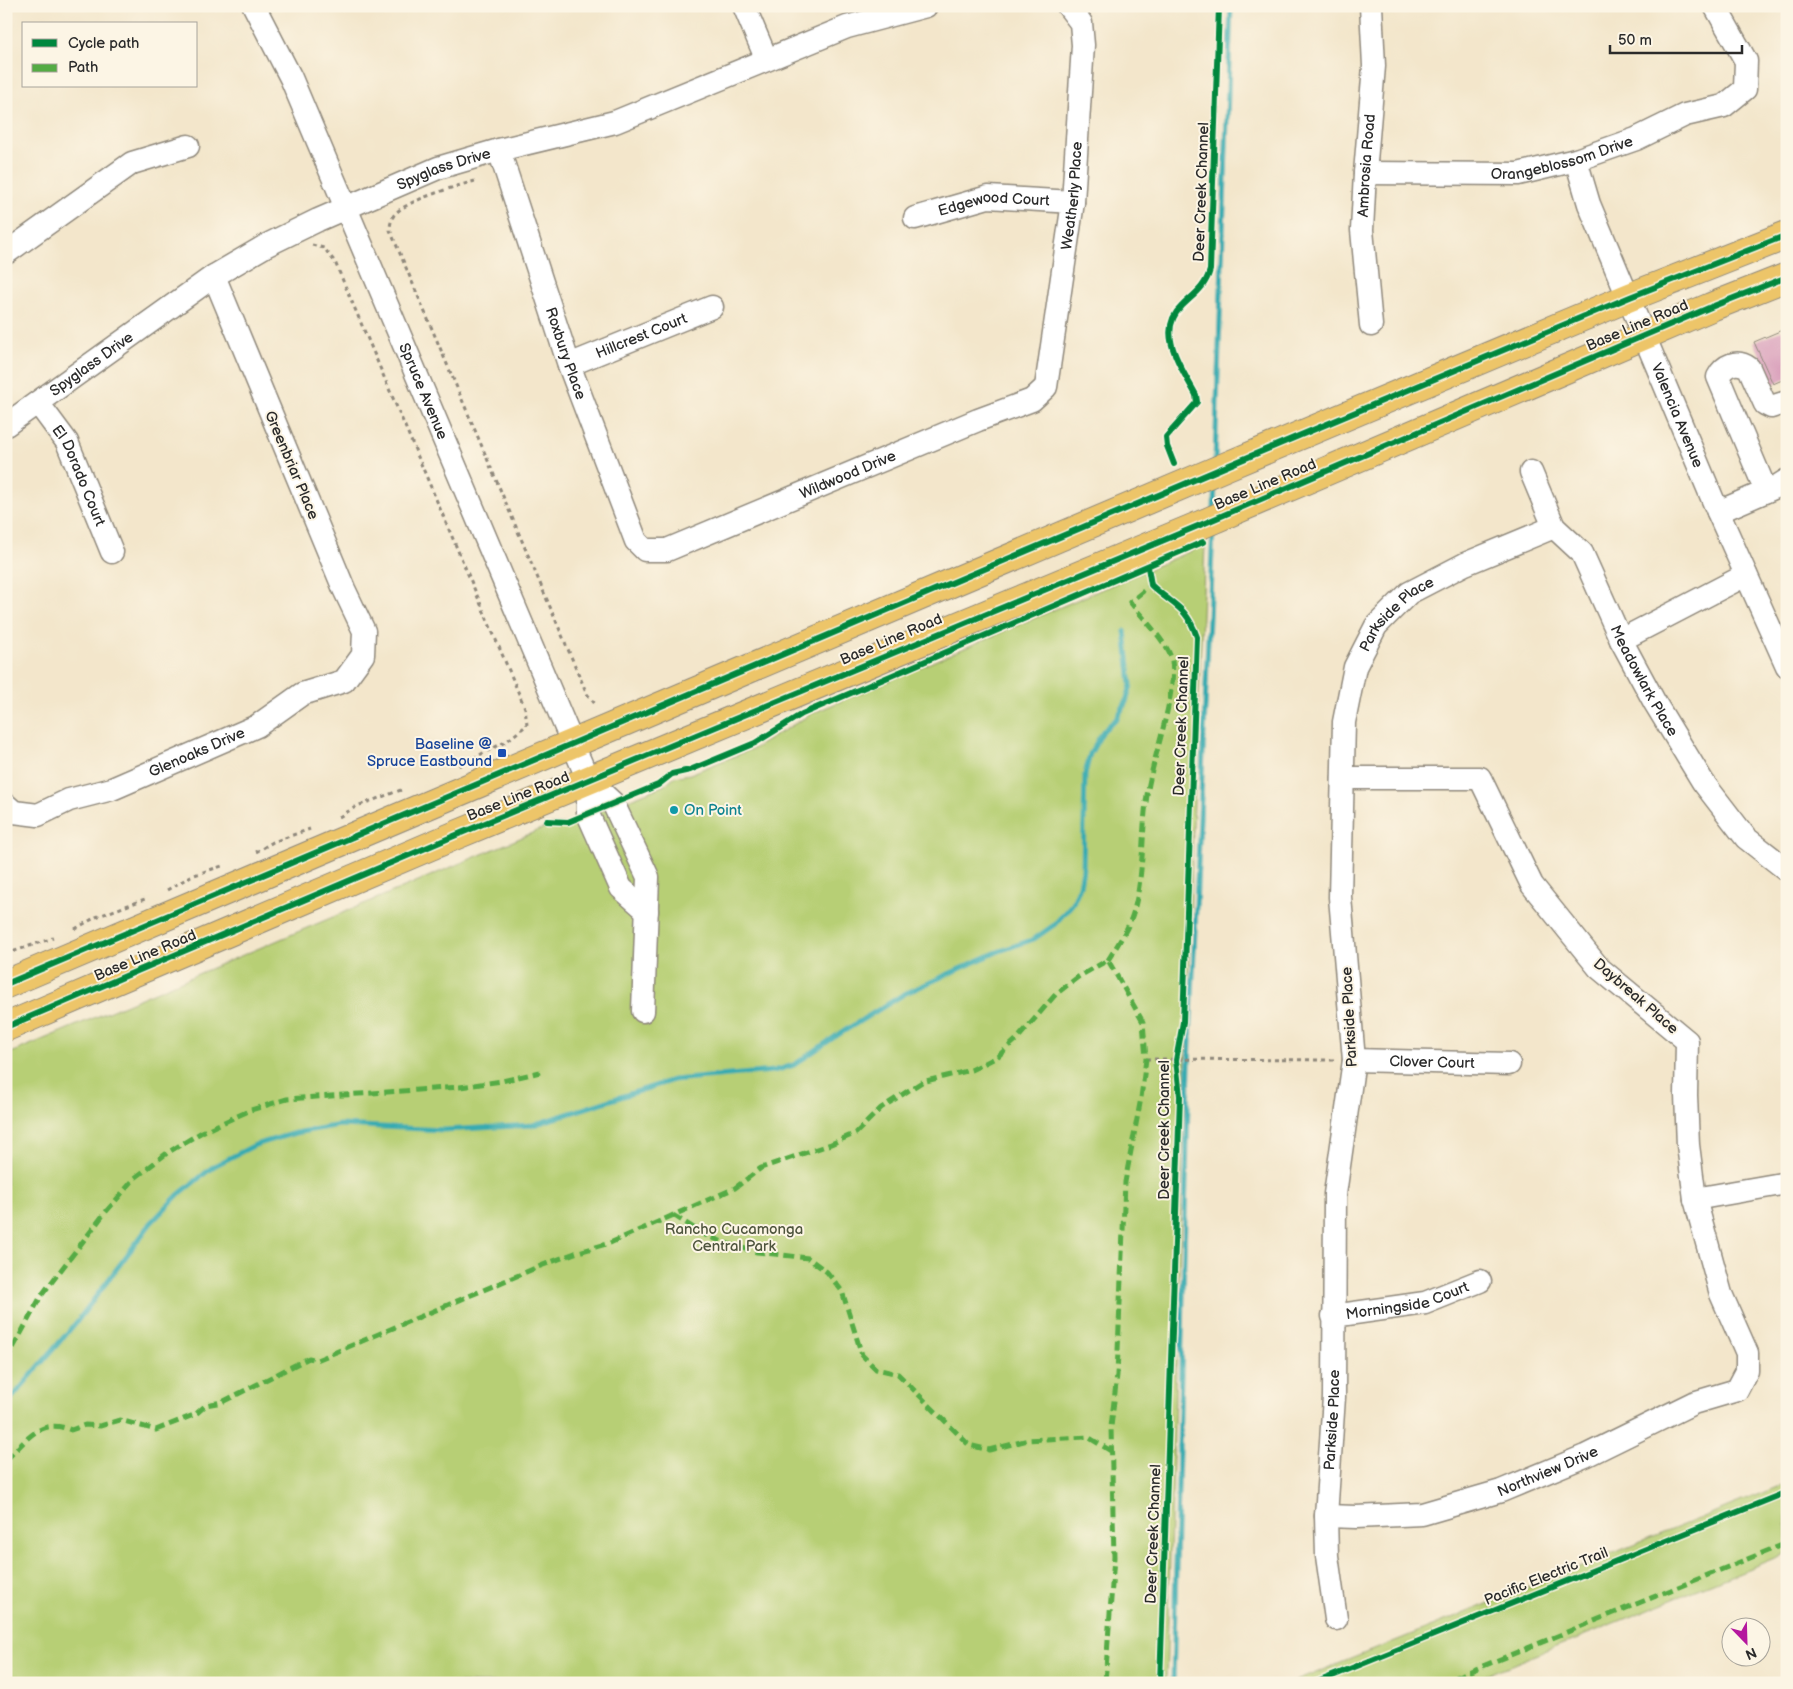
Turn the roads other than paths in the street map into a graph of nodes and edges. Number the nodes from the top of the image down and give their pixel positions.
1 (254, 6) edge
2 (744, 6) edge
3 (926, 6) edge
4 (1371, 6) edge
5 (1715, 6) edge
6 (1069, 7) edge
7 (766, 58) junction
8 (188, 146) dead end
9 (499, 150) junction
10 (1576, 160) junction
11 (1364, 173) junction
12 (1073, 202) junction
13 (346, 208) junction
14 (915, 218) dead end
15 (1787, 235) edge
16 (6, 253) edge
17 (214, 276) junction
18 (1787, 277) edge
19 (1630, 297) junction
20 (712, 307) dead end
21 (1371, 325) dead end
22 (1644, 335) junction
23 (569, 365) junction
24 (1046, 387) joint
25 (1787, 402) edge
26 (38, 403) junction
27 (6, 426) edge
28 (1531, 472) dead end
29 (1787, 480) edge
30 (1766, 491) junction
31 (1718, 512) junction
32 (1554, 527) junction
33 (645, 550) joint
34 (112, 552) dead end
35 (1746, 575) junction
36 (1621, 640) junction
37 (363, 655) joint
38 (1787, 666) edge
39 (572, 745) junction
40 (1343, 778) junction
41 (588, 780) junction
42 (10, 809) edge
43 (1787, 870) edge
44 (6, 984) edge
45 (643, 1011) dead end
46 (6, 1027) edge
47 (1354, 1060) junction
48 (1509, 1064) dead end
49 (1787, 1184) edge
50 (1694, 1199) junction
51 (1480, 1281) dead end
52 (1333, 1316) junction
53 (1747, 1371) joint
54 (1326, 1516) junction
55 (1336, 1619) dead end

1 - 13 street, Spruce Avenue
2 - 7 street
3 - 7 street, Spyglass Drive
4 - 11 street, Ambrosia Road
5 - 10 street, Orangeblossom Drive
6 - 12 street, Weatherly Place
7 - 9 street, Spyglass Drive
8 - 16 street
9 - 13 street, Spyglass Drive
9 - 23 street, Roxbury Place
10 - 11 street, Orangeblossom Drive
10 - 19 street, Valencia Avenue
11 - 21 street, Ambrosia Road
12 - 14 street, Edgewood Court
12 - 24 street, Weatherly Place
13 - 17 street, Spyglass Drive
13 - 39 street, Spruce Avenue
15 - 19 main road, Base Line Road
17 - 26 street, Spyglass Drive
17 - 37 street, Greenbriar Place
18 - 22 main road, Base Line Road
19 - 22 street, Valencia Avenue
19 - 39 main road, Base Line Road
20 - 23 street, Hillcrest Court
22 - 31 street, Valencia Avenue
22 - 41 main road, Base Line Road
23 - 33 street, Roxbury Place
24 - 33 street, Wildwood Drive
25 - 30 street
26 - 27 street, Spyglass Drive
26 - 34 street, El Dorado Court
28 - 32 street, Meadowlark Place
29 - 30 street
30 - 31 street
31 - 35 street, Valencia Avenue
32 - 36 street, Meadowlark Place
32 - 40 street, Parkside Place
35 - 36 street
35 - 38 street, Valencia Avenue
36 - 43 street, Meadowlark Place
37 - 42 street, Glenoaks Drive
39 - 41 street, Spruce Avenue
39 - 44 main road, Base Line Road
40 - 47 street, Parkside Place
40 - 50 street, Daybreak Place
41 - 45 street
41 - 46 main road, Base Line Road
47 - 48 street, Clover Court
47 - 52 street, Parkside Place
49 - 50 street
50 - 53 street, Daybreak Place
51 - 52 street, Morningside Court
52 - 54 street, Parkside Place
53 - 54 street, Northview Drive
54 - 55 street, Parkside Place

